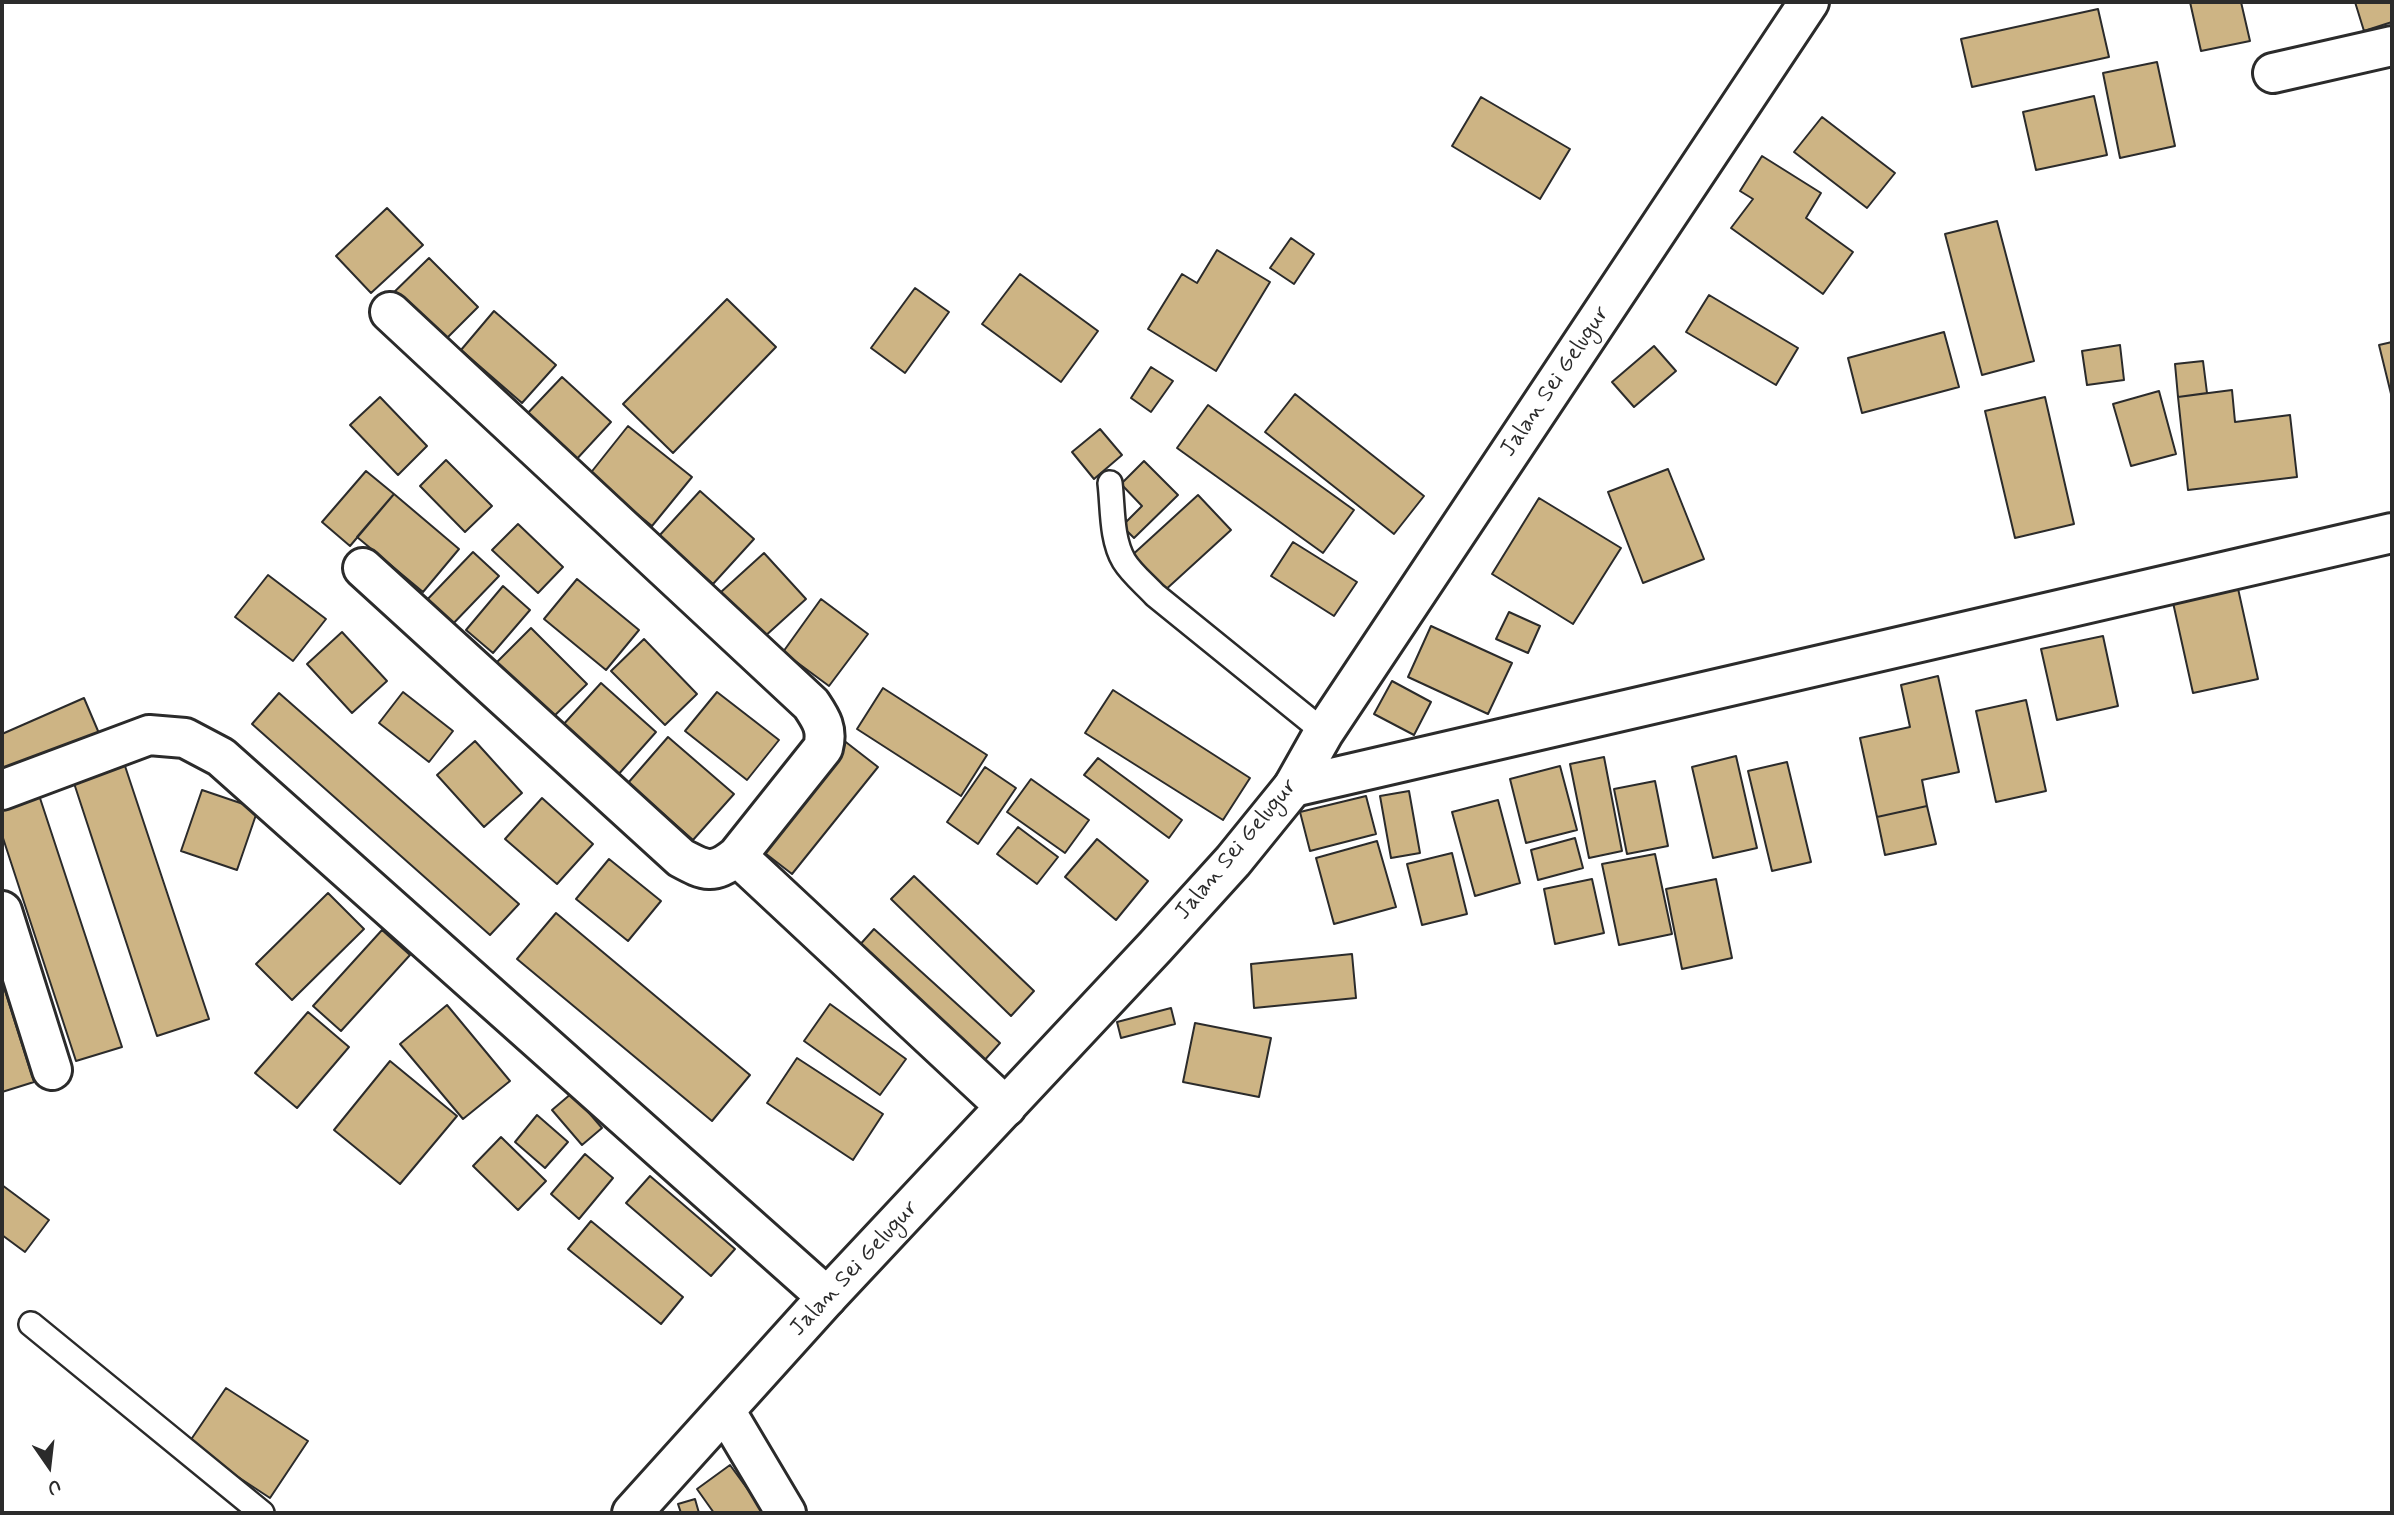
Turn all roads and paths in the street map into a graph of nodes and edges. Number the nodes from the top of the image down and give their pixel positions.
1 (1809, 2) edge
2 (2391, 51) edge
3 (2273, 73) dead end
4 (390, 312) dead end
5 (1110, 483) dead end
6 (2392, 533) edge
7 (362, 568) dead end
8 (1324, 732) junction
9 (1293, 787) junction
10 (2, 790) edge
11 (737, 856) junction
12 (2, 911) edge
13 (52, 1070) dead end
14 (1006, 1108) junction
15 (827, 1297) junction
16 (31, 1324) dead end
17 (726, 1412) junction
18 (262, 1513) edge
19 (632, 1513) edge
20 (786, 1513) edge

1 - 8 street, Jalan Sei Gelugur
2 - 3 street
4 - 11 street
5 - 8 lane
6 - 9 street
7 - 11 street
8 - 9 street, Jalan Sei Gelugur
9 - 14 street, Jalan Sei Gelugur
10 - 15 street
11 - 14 street
12 - 13 street
14 - 15 street, Jalan Sei Gelugur
15 - 17 street, Jalan Sei Gelugur
16 - 18 lane
17 - 19 street, Jalan Sei Gelugur
17 - 20 street

